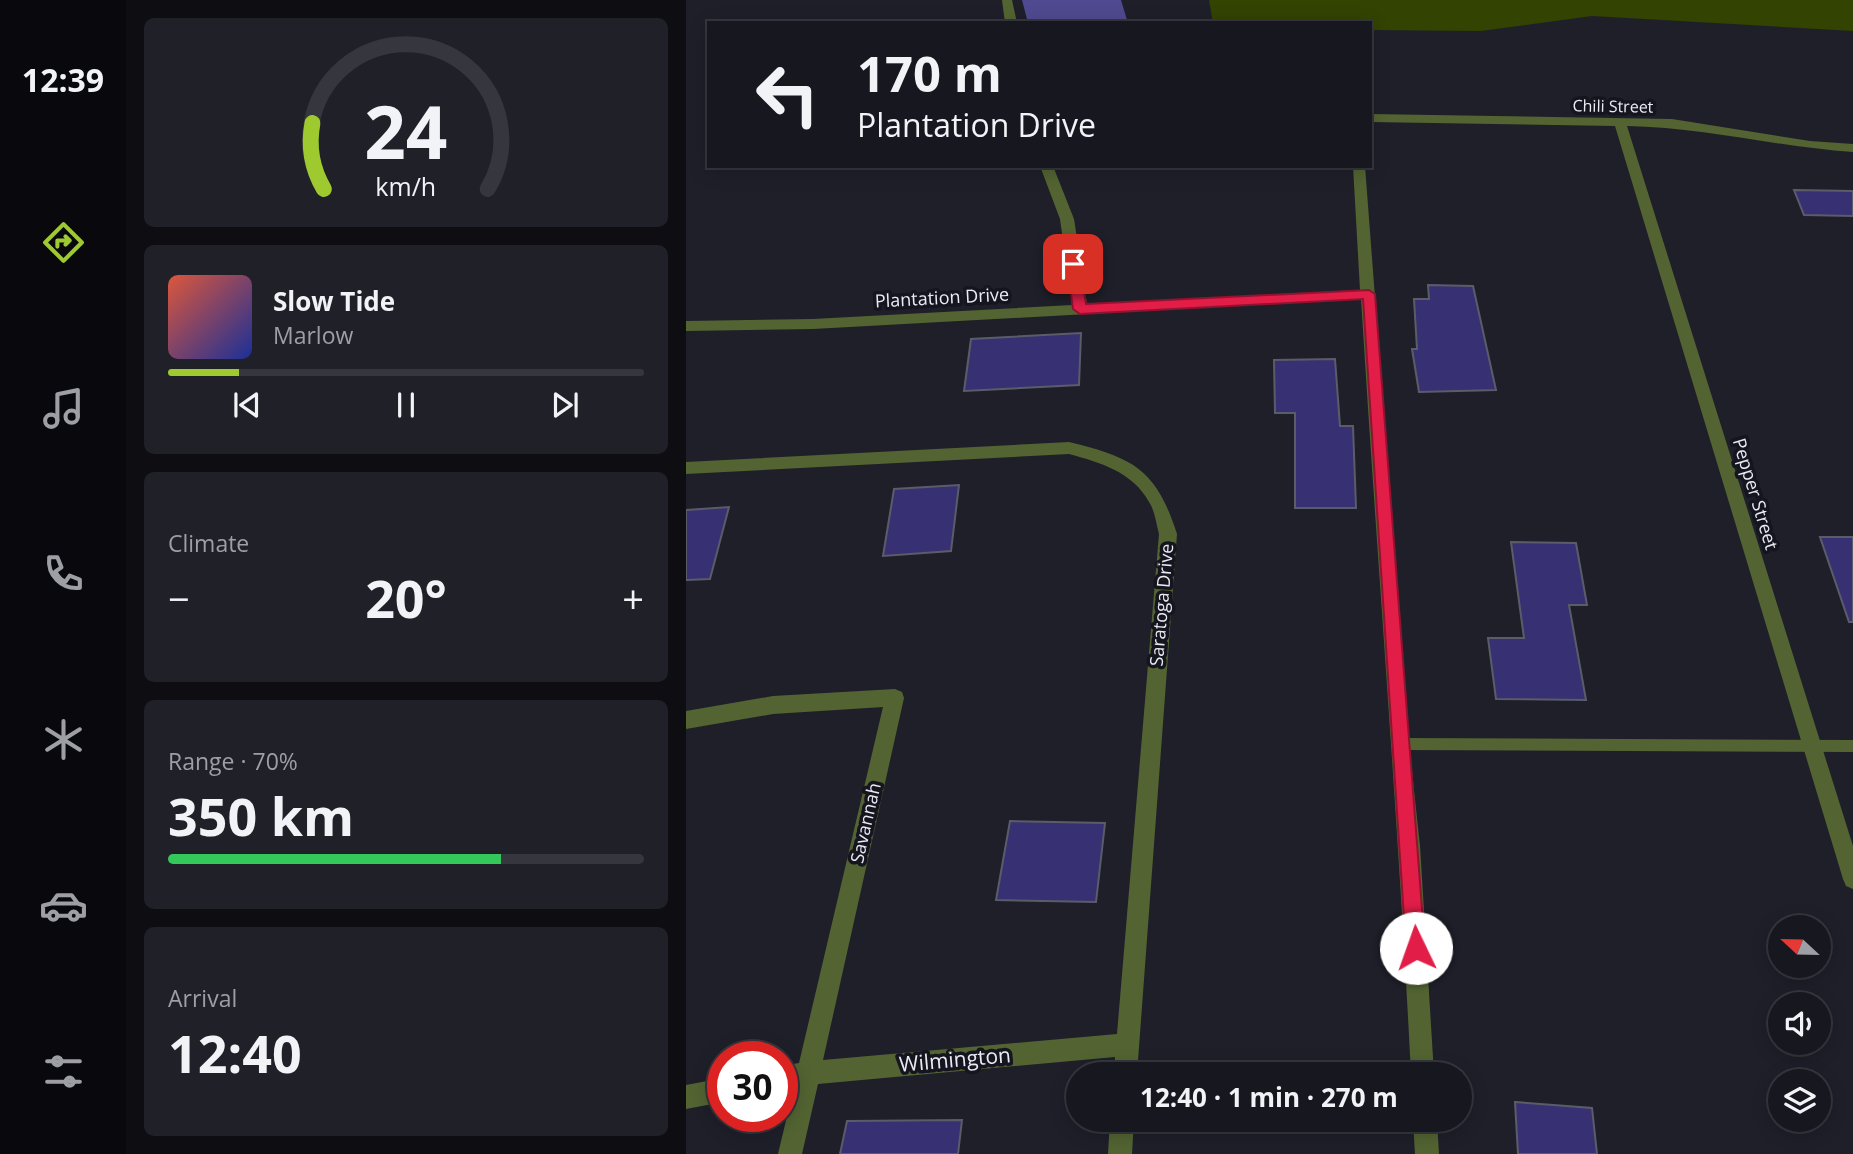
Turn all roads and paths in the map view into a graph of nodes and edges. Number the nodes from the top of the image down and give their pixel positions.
1 (1007, 0) edge
2 (1011, 21) edge
3 (1372, 118) edge
4 (1620, 122) junction
5 (1853, 148) edge
6 (1047, 168) edge
7 (1359, 168) edge
8 (1369, 294) junction
9 (1080, 309) junction
10 (686, 326) edge
11 (686, 468) edge
12 (686, 720) edge
13 (1399, 744) junction
14 (1813, 746) junction
15 (1853, 746) edge
16 (1853, 879) edge
17 (1127, 1045) junction
18 (1126, 1062) edge
19 (1422, 1062) edge
20 (808, 1073) junction
21 (798, 1075) edge
22 (707, 1093) edge
23 (686, 1097) edge
24 (1121, 1132) edge
25 (1426, 1132) edge
26 (790, 1154) edge
27 (1120, 1154) edge
28 (1427, 1154) edge

1 - 2 street
3 - 4 street, Chili Street
4 - 5 street, Chili Street
4 - 14 street, Pepper Street
6 - 9 street
7 - 8 street
8 - 9 street, Plantation Drive
8 - 13 street
9 - 10 street, Plantation Drive
11 - 17 street, Saratoga Drive
12 - 20 street, Savannah
13 - 14 lane
13 - 19 street
14 - 15 lane
14 - 16 street, Pepper Street
17 - 18 street, Saratoga Drive
17 - 20 street, Wilmington
20 - 21 street, Wilmington
20 - 26 street, Savannah
22 - 23 street
24 - 27 street
25 - 28 street

